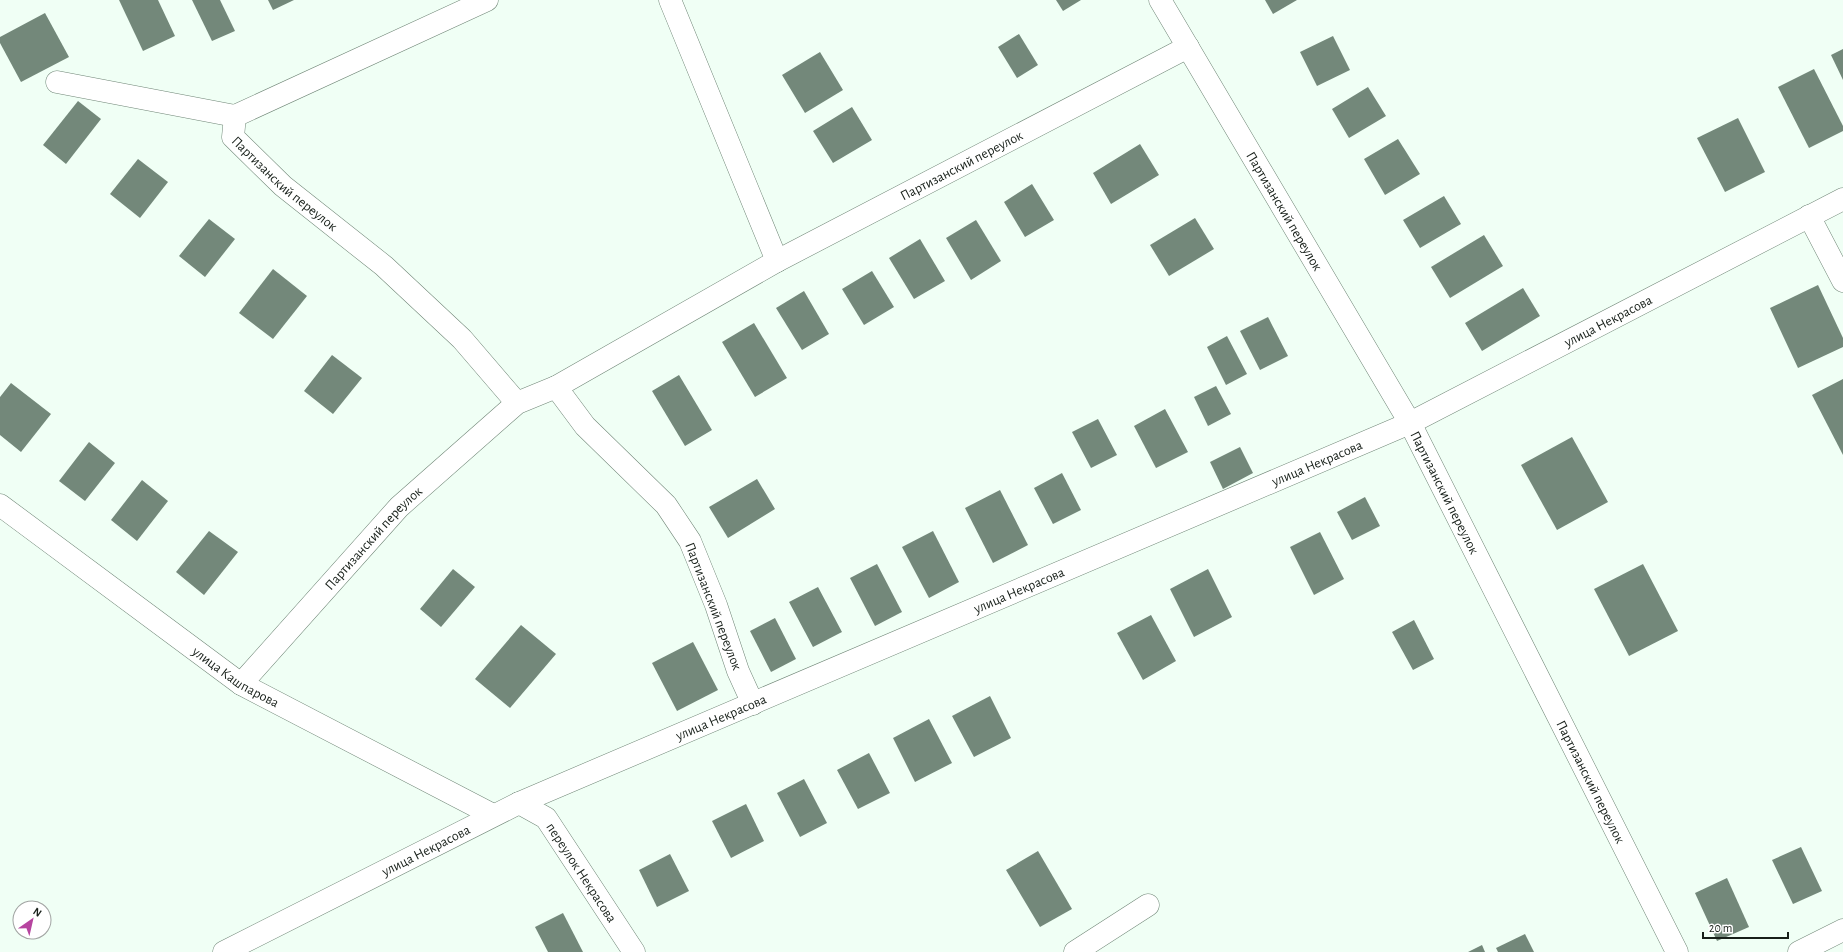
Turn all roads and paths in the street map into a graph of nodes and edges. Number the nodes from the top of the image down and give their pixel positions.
1 (487, 0) edge
2 (670, 0) edge
3 (1160, 0) edge
4 (1188, 47) junction
5 (58, 82) dead end
6 (235, 116) junction
7 (1843, 199) edge
8 (1809, 216) junction
9 (777, 261) junction
10 (1843, 281) edge
11 (556, 387) junction
12 (517, 403) junction
13 (1410, 423) junction
14 (0, 505) edge
15 (241, 684) junction
16 (753, 704) junction
17 (519, 803) junction
18 (492, 815) junction
19 (1148, 905) dead end
20 (1843, 930) edge
21 (224, 952) edge
22 (634, 952) edge
23 (1075, 952) edge
24 (1677, 952) edge
25 (1799, 952) edge

1 - 6 street, Партизанский переулок
2 - 9 street
3 - 4 street, Партизанский переулок
4 - 9 street, Партизанский переулок
4 - 13 street, Партизанский переулок
5 - 6 street
6 - 12 street, Партизанский переулок
7 - 8 street, улица Некрасова
8 - 10 street
8 - 13 street, улица Некрасова
9 - 11 street, Партизанский переулок
11 - 12 street, Партизанский переулок
11 - 16 street, Партизанский переулок
12 - 15 street, Партизанский переулок
13 - 16 street, улица Некрасова
13 - 24 street, Партизанский переулок
14 - 15 street, улица Кашпарова
15 - 18 street, улица Кашпарова
16 - 17 street, улица Некрасова
17 - 18 street, улица Некрасова
17 - 22 street, переулок Некрасова
18 - 21 street, улица Некрасова
19 - 23 street
20 - 25 street

